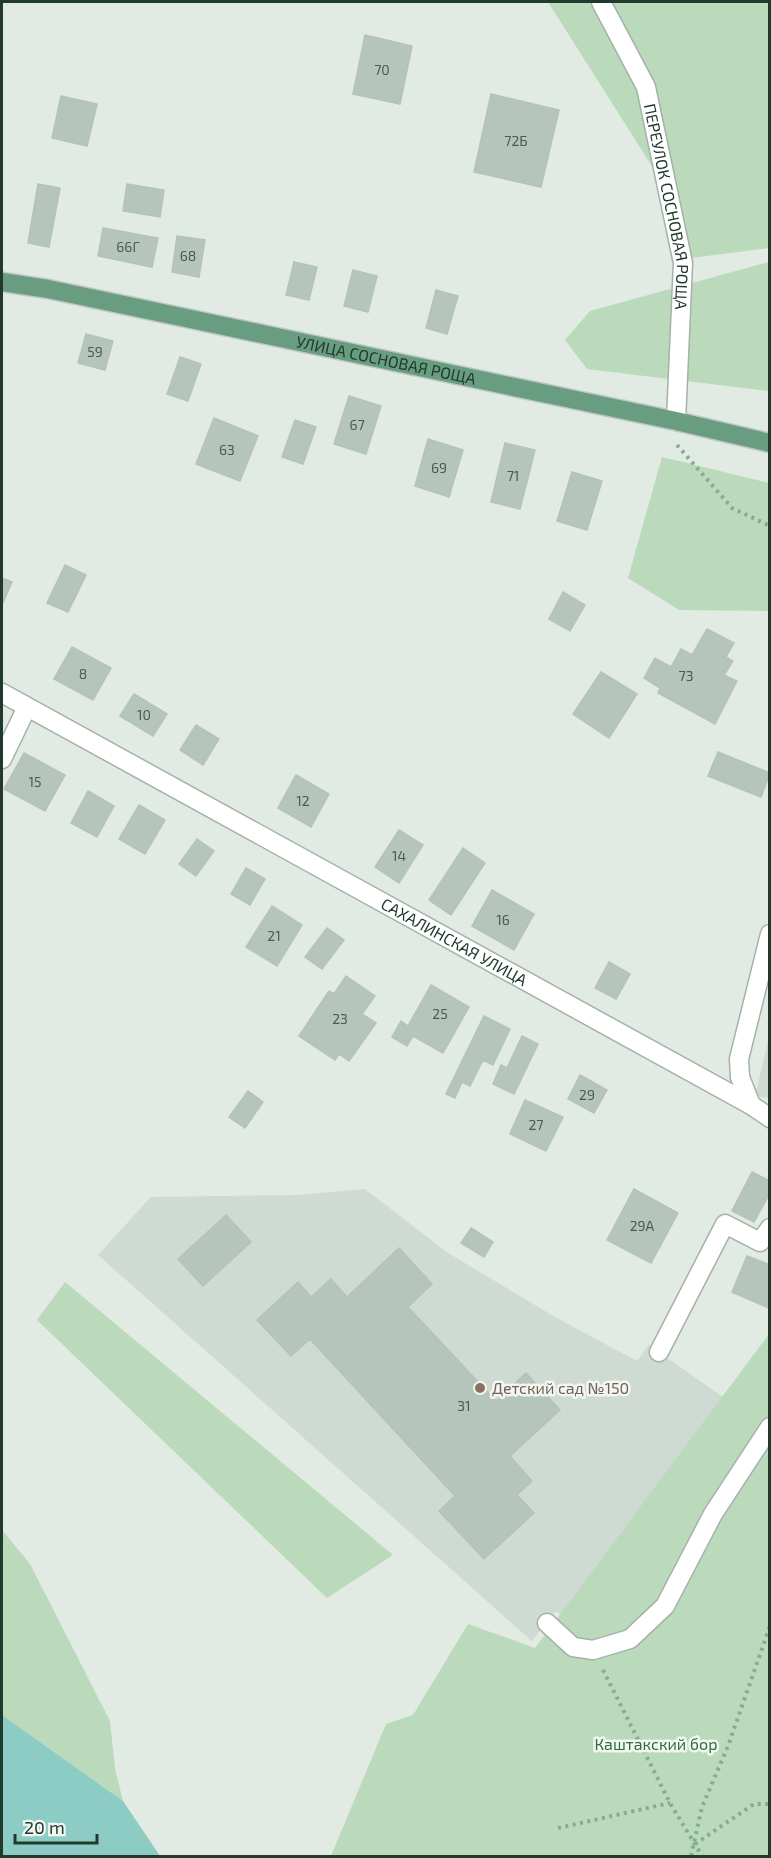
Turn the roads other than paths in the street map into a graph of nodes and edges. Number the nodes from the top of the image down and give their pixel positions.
1 (601, 2) edge
2 (2, 282) edge
3 (676, 421) junction
4 (770, 443) edge
5 (2, 693) edge
6 (27, 707) junction
7 (2, 759) edge
8 (770, 934) edge
9 (751, 1105) junction
10 (770, 1118) edge
11 (770, 1228) edge
12 (659, 1352) dead end
13 (770, 1427) edge
14 (547, 1623) dead end

1 - 3 street, ПЕРЕУЛОК СОСНОВАЯ РОЩА
2 - 3 main road, УЛИЦА СОСНОВАЯ РОЩА
3 - 4 main road, УЛИЦА СОСНОВАЯ РОЩА
5 - 6 street, САХАЛИНСКАЯ УЛИЦА
6 - 7 street
6 - 9 street, САХАЛИНСКАЯ УЛИЦА
8 - 9 street
9 - 10 street, САХАЛИНСКАЯ УЛИЦА
11 - 12 street
13 - 14 street

